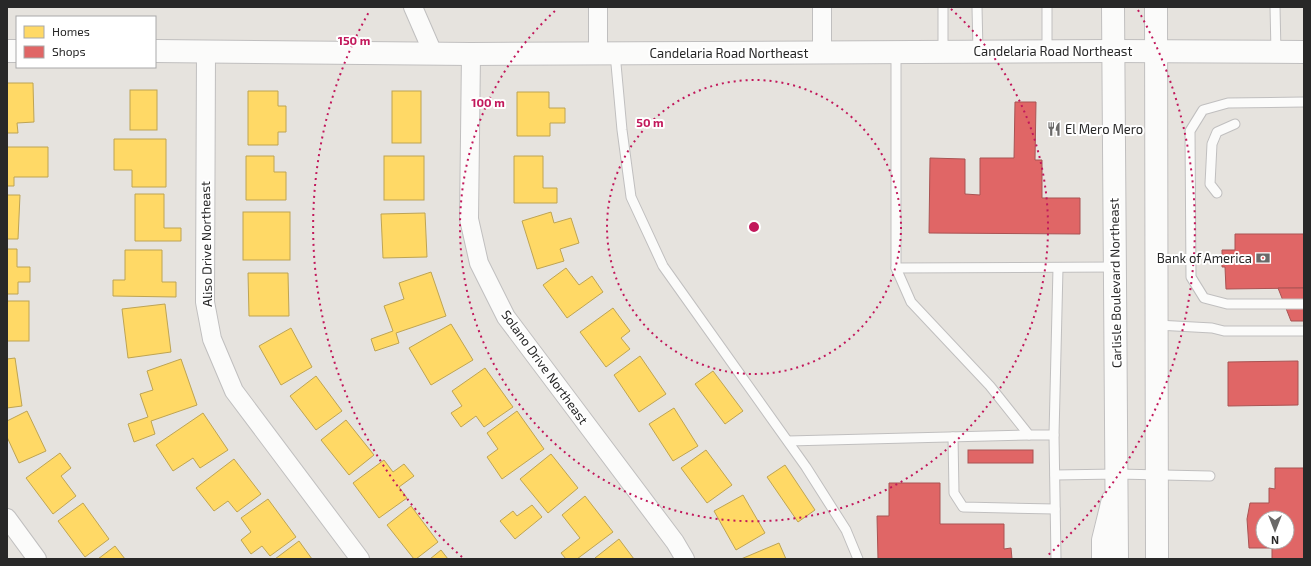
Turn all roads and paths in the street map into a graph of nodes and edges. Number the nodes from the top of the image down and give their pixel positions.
1 (413, 7) edge
2 (598, 7) edge
3 (822, 7) edge
4 (943, 7) edge
5 (977, 7) edge
6 (1047, 7) edge
7 (1113, 7) edge
8 (1156, 7) edge
9 (1276, 7) edge
10 (156, 51) edge
11 (206, 51) junction
12 (1047, 51) junction
13 (1113, 51) junction
14 (1157, 51) junction
15 (822, 52) junction
16 (896, 52) junction
17 (943, 52) junction
18 (978, 52) junction
19 (1276, 52) junction
20 (1304, 52) edge
21 (433, 53) junction
22 (472, 54) junction
23 (607, 54) junction
24 (1304, 102) edge
25 (1234, 124) dead end
26 (1217, 193) dead end
27 (896, 268) junction
28 (1058, 268) junction
29 (1115, 268) junction
30 (1304, 304) edge
31 (1157, 325) junction
32 (1304, 331) edge
33 (1029, 435) junction
34 (1054, 435) junction
35 (953, 437) junction
36 (788, 441) junction
37 (1117, 474) junction
38 (1055, 475) junction
39 (1157, 475) junction
40 (1210, 476) dead end
41 (1055, 509) junction
42 (7, 518) edge
43 (37, 559) edge
44 (360, 559) edge
45 (685, 559) edge
46 (858, 559) edge
47 (1056, 559) edge
48 (1101, 559) edge
49 (1117, 559) edge
50 (1157, 559) edge

1 - 21 street
2 - 23 street
3 - 15 street
4 - 17 lane
5 - 18 lane
6 - 12 lane
7 - 13 main road, Carlisle Boulevard Northeast
8 - 14 main road
9 - 19 lane
10 - 11 main road, Candelaria Road Northeast
11 - 21 main road, Candelaria Road Northeast
11 - 44 street, Aliso Drive Northeast
12 - 13 main road, Candelaria Road Northeast
12 - 18 main road, Candelaria Road Northeast
13 - 14 main road, Candelaria Road Northeast
13 - 29 main road, Carlisle Boulevard Northeast
14 - 19 main road, Candelaria Road Northeast
14 - 31 main road
15 - 16 main road, Candelaria Road Northeast
15 - 23 main road, Candelaria Road Northeast
16 - 17 main road, Candelaria Road Northeast
16 - 27 lane
17 - 18 main road, Candelaria Road Northeast
19 - 20 main road, Candelaria Road Northeast
21 - 22 main road, Candelaria Road Northeast
22 - 23 main road, Candelaria Road Northeast
22 - 45 street, Solano Drive Northeast
23 - 36 lane
24 - 30 lane
25 - 26 lane
27 - 28 lane
27 - 33 lane
28 - 29 lane
28 - 34 lane
29 - 37 main road, Carlisle Boulevard Northeast
31 - 32 lane
31 - 39 main road
33 - 34 lane
33 - 35 lane
34 - 38 lane
35 - 36 lane
35 - 41 lane
36 - 46 lane
37 - 38 lane
37 - 39 lane
37 - 48 street
37 - 49 main road, Carlisle Boulevard Northeast
38 - 41 lane
39 - 40 lane
39 - 50 main road
41 - 47 lane
42 - 43 street

